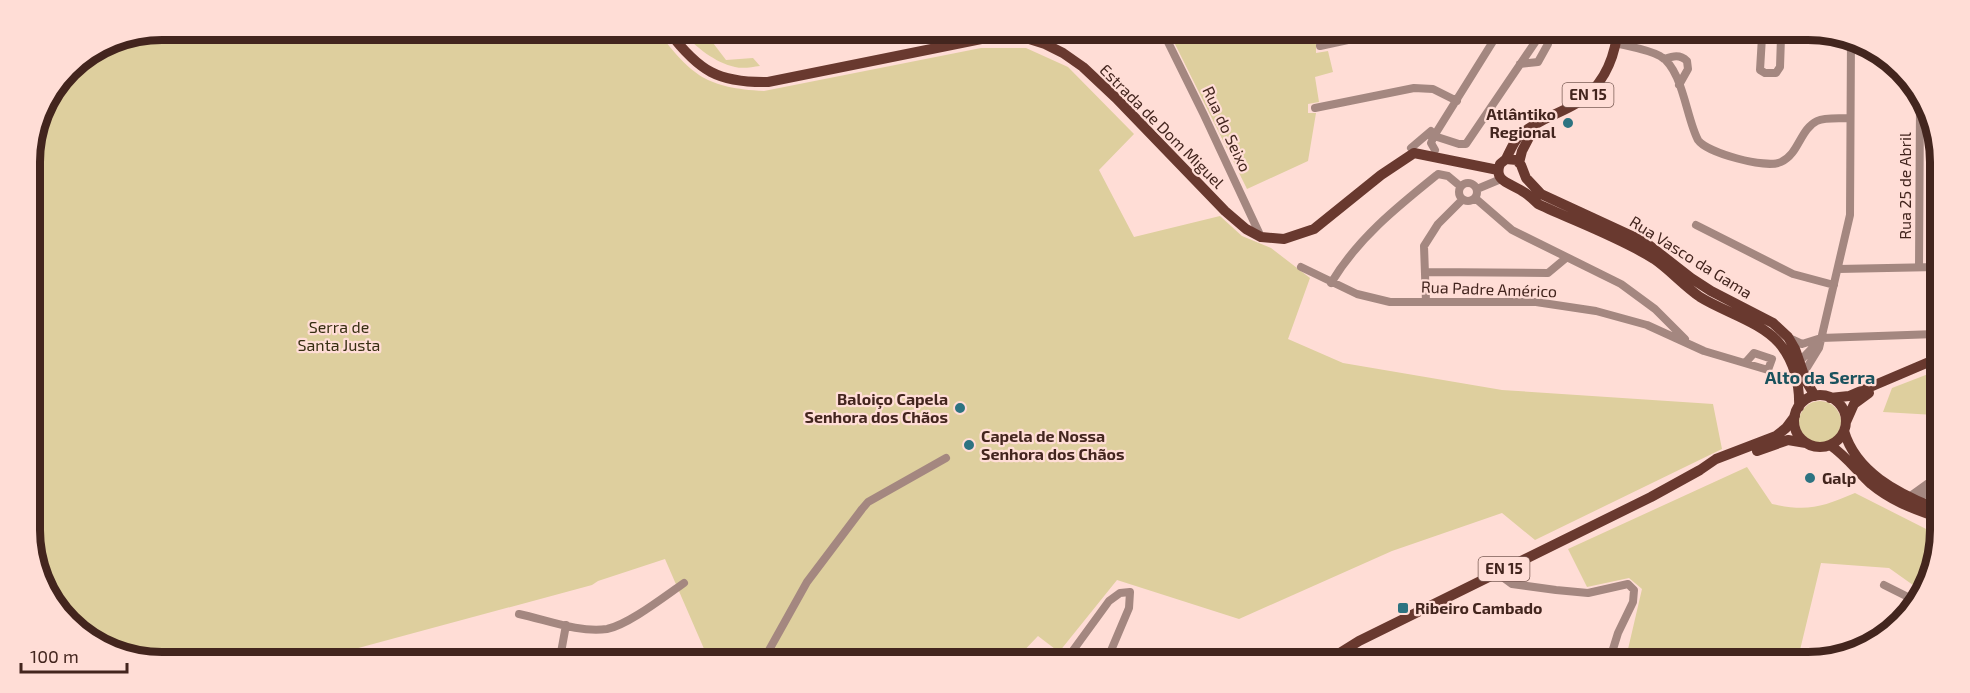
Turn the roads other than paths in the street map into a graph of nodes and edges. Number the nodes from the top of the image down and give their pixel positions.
1 (675, 40) edge
2 (976, 40) edge
3 (1032, 40) edge
4 (1167, 40) edge
5 (1348, 40) edge
6 (1494, 40) edge
7 (1616, 40) edge
8 (1762, 40) edge
9 (1781, 40) edge
10 (1320, 46) dead end
11 (1854, 50) edge
12 (1664, 59) junction
13 (1520, 64) dead end
14 (1679, 86) junction
15 (1456, 101) junction
16 (1315, 108) dead end
17 (1920, 116) edge
18 (1850, 118) junction
19 (1536, 125) junction
20 (1431, 135) junction
21 (1411, 148) junction
22 (1435, 150) junction
23 (1521, 167) junction
24 (1503, 171) junction
25 (1381, 175) junction
26 (1460, 186) junction
27 (1476, 194) junction
28 (1462, 200) junction
29 (1696, 225) dead end
30 (1261, 237) junction
31 (1566, 258) junction
32 (1301, 267) dead end
33 (1919, 267) junction
34 (1930, 267) edge
35 (1838, 269) junction
36 (1426, 273) junction
37 (1331, 283) junction
38 (1834, 285) junction
39 (1426, 302) junction
40 (1655, 309) junction
41 (1647, 325) junction
42 (1769, 334) junction
43 (1930, 334) edge
44 (1788, 337) junction
45 (1821, 338) junction
46 (1688, 342) junction
47 (1805, 361) junction
48 (1746, 362) dead end
49 (1930, 362) edge
50 (1799, 373) junction
51 (1886, 381) junction
52 (1815, 396) junction
53 (1830, 398) junction
54 (1797, 412) junction
55 (1845, 427) junction
56 (1806, 442) junction
57 (1830, 445) junction
58 (946, 458) dead end
59 (1700, 470) junction
60 (1930, 483) edge
61 (1930, 490) edge
62 (1913, 500) junction
63 (1930, 507) edge
64 (1930, 513) edge
65 (1497, 573) junction
66 (684, 583) dead end
67 (1884, 585) dead end
68 (1909, 598) edge
69 (519, 614) dead end
70 (566, 625) junction
71 (561, 652) edge
72 (768, 652) edge
73 (1072, 652) edge
74 (1110, 652) edge
75 (1342, 652) edge
76 (1613, 652) edge

1 - 2 main road, Estrada de Dom Miguel
3 - 30 main road, Estrada de Dom Miguel
4 - 30 street, Rua do Seixo
5 - 10 street
6 - 15 street
7 - 12 street
7 - 19 main road, EN 15
8 - 9 street
11 - 18 street
12 - 14 street
12 - 14 street
13 - 20 street
14 - 18 street
15 - 16 street
15 - 20 street
17 - 33 street, Rua 25 de Abril
18 - 35 street
19 - 23 main road
19 - 24 main road, EN 15
20 - 21 street
20 - 22 street
21 - 22 main road
21 - 25 main road
22 - 24 main road
23 - 24 main road
23 - 24 main road
23 - 44 main road, Rua Vasco da Gama
24 - 25 main road
24 - 27 street
24 - 42 main road, Rua Vasco da Gama
25 - 30 main road
26 - 27 street
26 - 28 street
26 - 37 street
27 - 28 street
27 - 31 street
28 - 36 street
29 - 38 street
31 - 36 street
31 - 40 street
32 - 37 street, Rua Padre Américo
33 - 34 street
33 - 35 street
35 - 38 street
36 - 39 street
37 - 39 street, Rua Padre Américo
38 - 45 street
39 - 41 street, Rua Padre Américo
40 - 41 street
40 - 46 street
41 - 46 street, Rua Padre Américo
42 - 47 street
42 - 50 main road, Rua Vasco da Gama
43 - 45 street
44 - 45 street
44 - 47 main road, Rua Vasco da Gama
45 - 47 street
46 - 48 street, Rua Padre Américo
47 - 50 main road, Rua Vasco da Gama
49 - 51 main road
50 - 52 main road, Rua Vasco da Gama
50 - 54 main road, Rua Vasco da Gama
51 - 53 main road
51 - 55 main road
52 - 53 main road
52 - 54 main road
53 - 55 main road
54 - 56 main road
54 - 59 main road, EN 15
55 - 57 main road
55 - 62 main road
56 - 57 main road
56 - 59 main road, EN 15
57 - 62 main road
58 - 72 street
59 - 65 main road, EN 15
60 - 62 street
61 - 62 street
62 - 63 main road
62 - 64 main road
65 - 75 main road, EN 15
65 - 76 street
66 - 70 street
67 - 68 street
69 - 70 street
70 - 71 street
73 - 74 street

